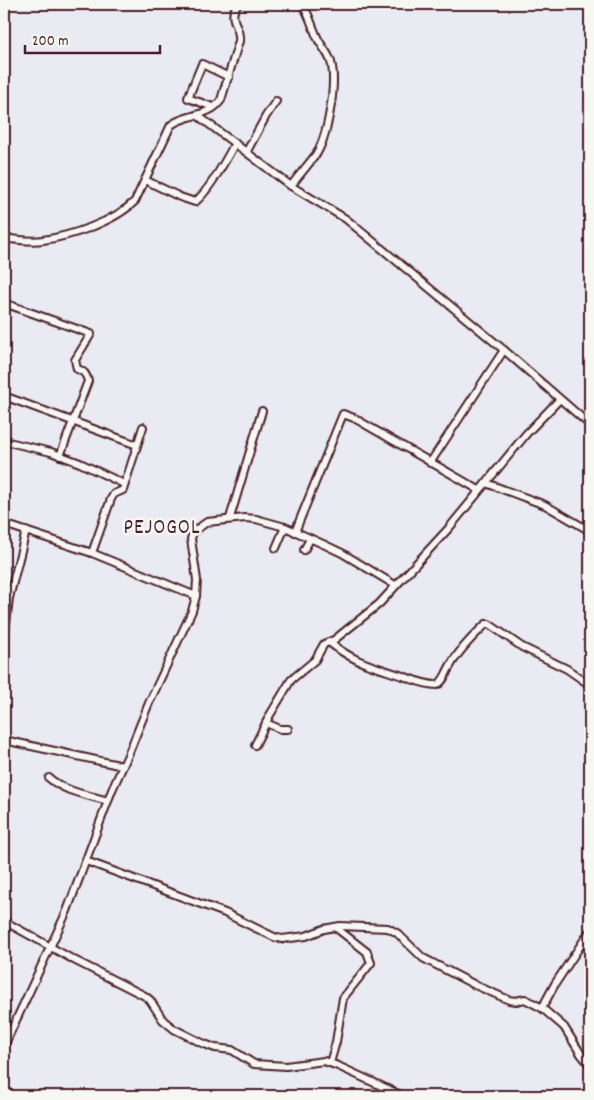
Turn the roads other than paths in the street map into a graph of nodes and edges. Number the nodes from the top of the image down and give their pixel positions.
1 (238, 4) edge
2 (302, 4) edge
3 (229, 77) junction
4 (276, 101) dead end
5 (213, 107) junction
6 (197, 115) junction
7 (235, 143) junction
8 (247, 152) junction
9 (145, 180) junction
10 (291, 186) junction
11 (4, 238) edge
12 (4, 303) edge
13 (504, 350) junction
14 (4, 396) edge
15 (559, 400) junction
16 (262, 412) dead end
17 (73, 421) junction
18 (590, 425) edge
19 (143, 427) dead end
20 (4, 441) edge
21 (138, 445) junction
22 (60, 456) junction
23 (430, 463) junction
24 (486, 482) junction
25 (124, 484) junction
26 (479, 490) junction
27 (230, 518) junction
28 (4, 524) edge
29 (285, 528) junction
30 (26, 531) junction
31 (590, 531) edge
32 (295, 532) junction
33 (310, 539) junction
34 (276, 548) dead end
35 (304, 550) dead end
36 (92, 553) junction
37 (395, 585) junction
38 (196, 596) junction
39 (4, 642) edge
40 (329, 642) junction
41 (590, 685) edge
42 (266, 723) junction
43 (288, 729) dead end
44 (4, 740) edge
45 (255, 745) dead end
46 (123, 766) junction
47 (49, 778) dead end
48 (108, 801) junction
49 (86, 861) junction
50 (4, 922) edge
51 (335, 927) junction
52 (590, 931) edge
53 (51, 948) junction
54 (542, 1008) junction
55 (4, 1046) edge
56 (330, 1063) junction
57 (590, 1065) edge
58 (403, 1096) edge

1 - 3 street
2 - 10 street
3 - 5 street
3 - 5 street
4 - 8 street
5 - 6 street
6 - 7 street
6 - 9 street
7 - 8 street
7 - 9 street
8 - 10 street
9 - 11 street
10 - 13 street
12 - 17 street
13 - 15 street
13 - 23 street
14 - 17 street
15 - 18 street
15 - 24 street
16 - 27 street
17 - 21 street
17 - 22 street
19 - 21 street
20 - 22 street
21 - 25 street
22 - 25 street
23 - 26 street
23 - 32 street
24 - 26 street
24 - 31 street
25 - 36 street
26 - 37 street
27 - 29 street
27 - 38 street
28 - 30 street
29 - 32 street
29 - 34 street
30 - 36 street
30 - 39 street
32 - 33 street
33 - 35 street
33 - 37 street
36 - 38 street
37 - 40 street
38 - 46 street
40 - 41 street
40 - 42 street
42 - 43 street
42 - 45 street
44 - 46 street
46 - 48 street
47 - 48 street
48 - 49 street
49 - 51 street
49 - 53 street
50 - 53 street
51 - 54 street
51 - 56 street
52 - 54 street
53 - 55 street
53 - 56 street
54 - 57 street
56 - 58 street

